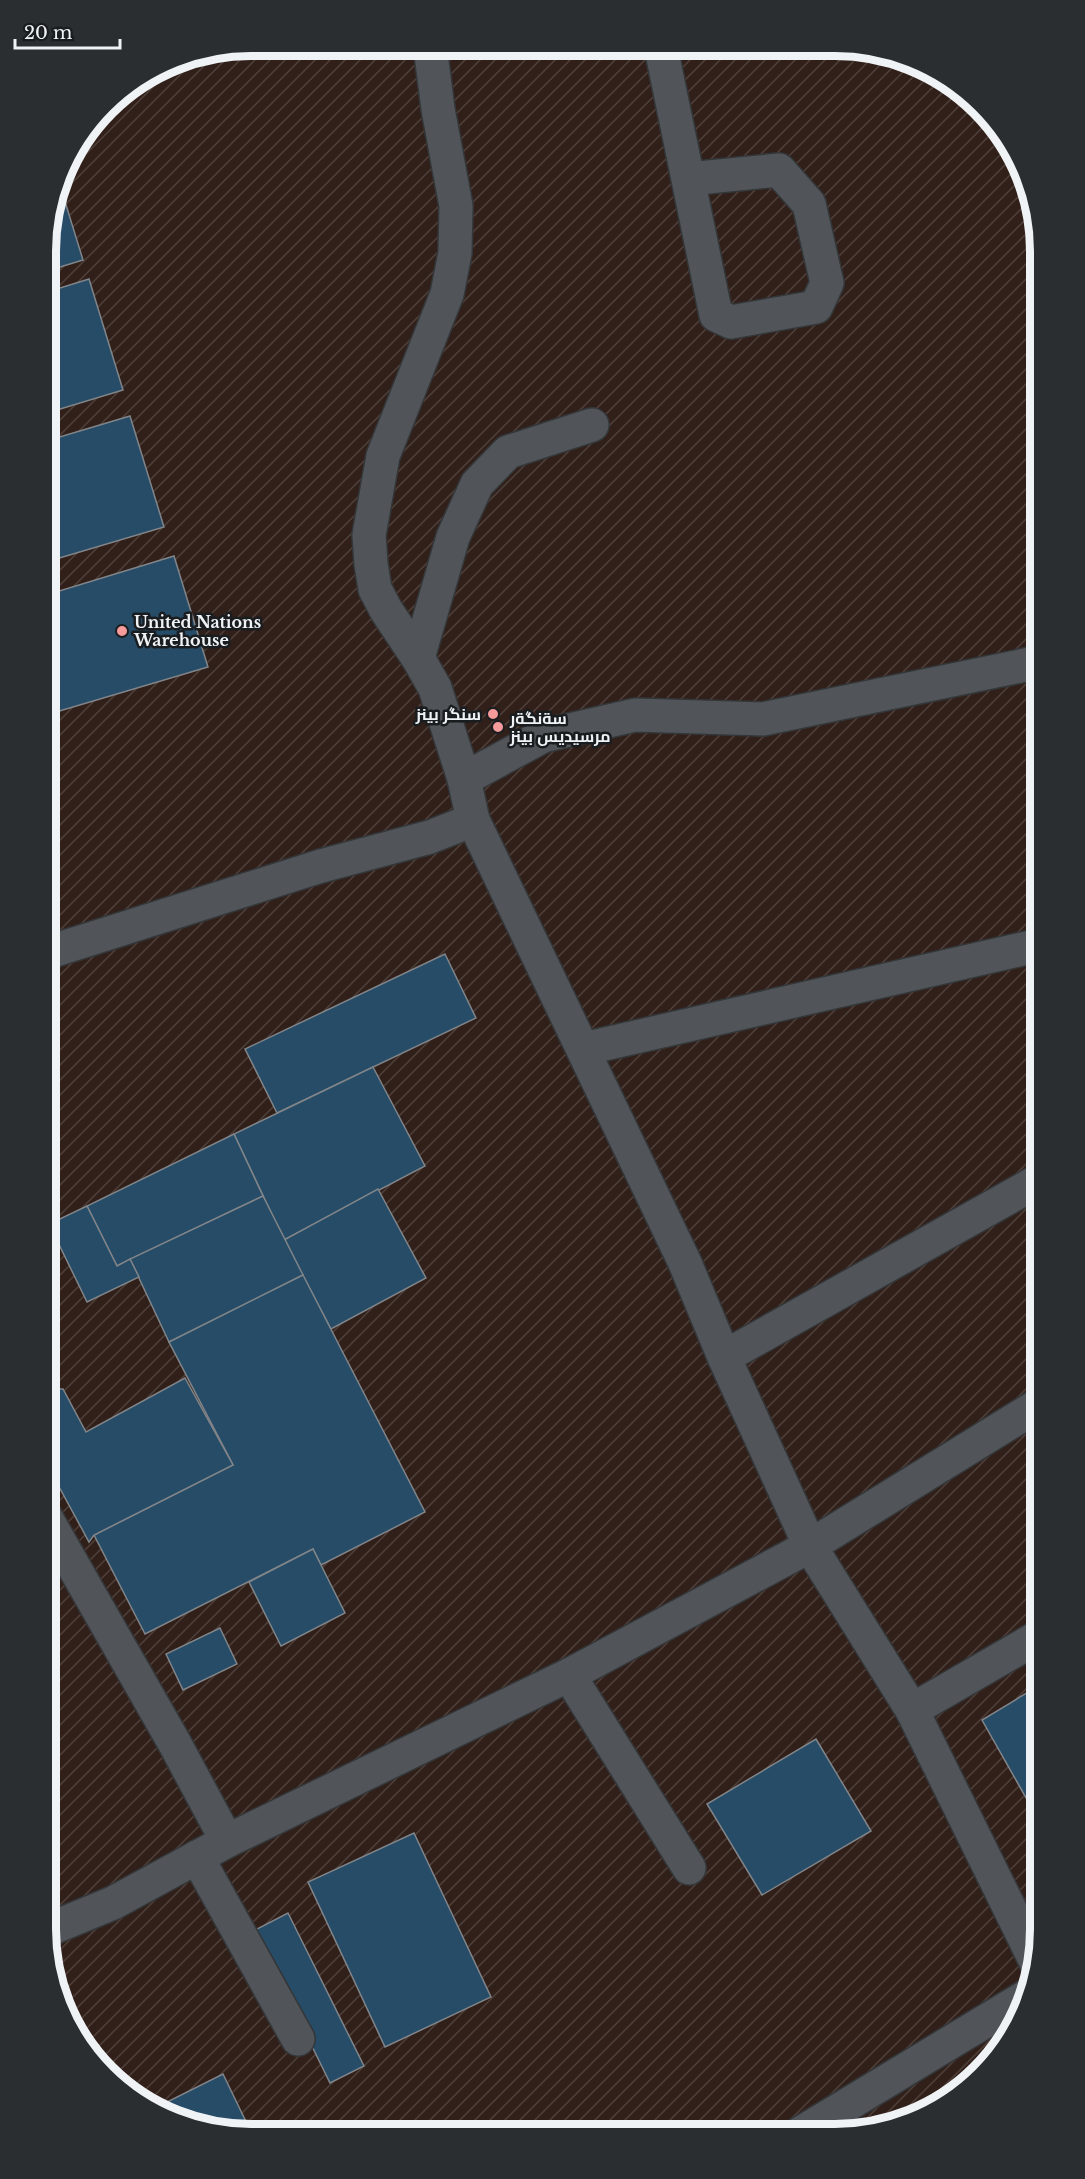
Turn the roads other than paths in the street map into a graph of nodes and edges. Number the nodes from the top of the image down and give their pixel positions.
1 (431, 56) edge
2 (663, 56) edge
3 (688, 179) junction
4 (592, 425) dead end
5 (418, 658) junction
6 (1030, 664) edge
7 (464, 779) junction
8 (473, 820) junction
9 (1030, 947) edge
10 (56, 950) edge
11 (583, 1049) junction
12 (1029, 1186) edge
13 (724, 1357) junction
14 (1029, 1411) edge
15 (56, 1535) edge
16 (810, 1546) junction
17 (1029, 1642) edge
18 (569, 1676) junction
19 (912, 1710) junction
20 (227, 1841) junction
21 (198, 1857) junction
22 (689, 1868) dead end
23 (56, 1926) edge
24 (1028, 1947) edge
25 (1015, 2003) edge
26 (298, 2039) dead end
27 (816, 2124) edge

1 - 5 street
2 - 3 street
3 - 3 street
4 - 5 street
5 - 7 street
6 - 7 street
7 - 8 street
8 - 10 street
8 - 11 street
9 - 11 street
11 - 13 street
12 - 13 street
13 - 16 street
14 - 16 street
15 - 20 street
16 - 18 street
16 - 19 street
17 - 19 street
18 - 20 street
18 - 22 street
19 - 24 street
20 - 21 street
21 - 23 street
21 - 26 street
25 - 27 street

